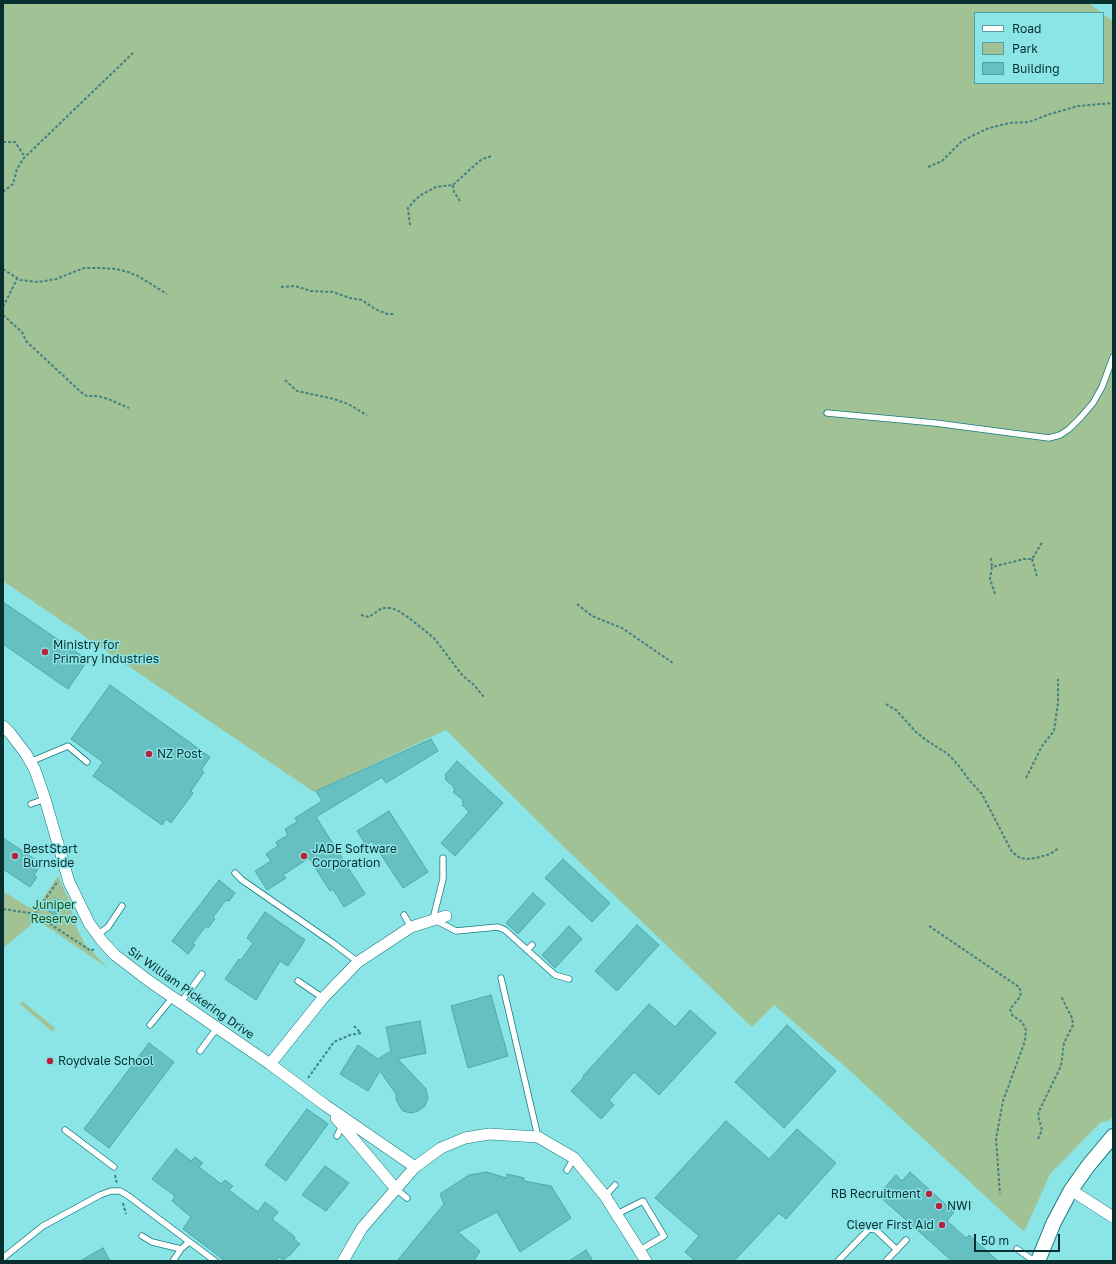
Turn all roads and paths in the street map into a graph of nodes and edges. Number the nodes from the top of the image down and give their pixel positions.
1 (134, 52) dead end
2 (1113, 103) edge
3 (3, 142) edge
4 (492, 156) dead end
5 (25, 157) junction
6 (928, 167) dead end
7 (453, 185) junction
8 (3, 192) edge
9 (460, 202) dead end
10 (410, 225) dead end
11 (3, 269) edge
12 (17, 279) junction
13 (281, 287) dead end
14 (168, 294) dead end
15 (3, 307) edge
16 (3, 314) edge
17 (394, 314) dead end
18 (1113, 357) edge
19 (285, 380) dead end
20 (129, 408) dead end
21 (828, 413) dead end
22 (367, 415) dead end
23 (1043, 541) dead end
24 (991, 558) dead end
25 (1032, 559) junction
26 (992, 567) junction
27 (1037, 577) dead end
28 (995, 594) dead end
29 (577, 604) dead end
30 (361, 615) dead end
31 (673, 663) dead end
32 (1058, 679) dead end
33 (484, 697) dead end
34 (886, 704) dead end
35 (3, 726) edge
36 (30, 762) junction
37 (87, 762) dead end
38 (1026, 778) dead end
39 (46, 799) junction
40 (31, 804) dead end
41 (1059, 848) dead end
42 (444, 858) dead end
43 (235, 873) dead end
44 (60, 878) dead end
45 (122, 906) dead end
46 (3, 908) edge
47 (35, 914) junction
48 (404, 915) dead end
49 (446, 916) dead end
50 (433, 919) junction
51 (929, 926) dead end
52 (411, 927) junction
53 (100, 938) junction
54 (532, 945) dead end
55 (528, 950) junction
56 (358, 962) junction
57 (202, 974) dead end
58 (501, 978) dead end
59 (569, 979) dead end
60 (298, 981) dead end
61 (1061, 996) dead end
62 (323, 998) junction
63 (177, 1000) junction
64 (150, 1025) dead end
65 (354, 1026) dead end
66 (217, 1028) junction
67 (200, 1051) dead end
68 (270, 1064) junction
69 (301, 1088) junction
70 (325, 1105) junction
71 (342, 1126) junction
72 (65, 1130) dead end
73 (337, 1136) dead end
74 (1113, 1136) edge
75 (538, 1137) junction
76 (1038, 1139) dead end
77 (574, 1158) junction
78 (114, 1167) joint
79 (415, 1167) junction
80 (567, 1170) dead end
81 (615, 1185) dead end
82 (118, 1187) dead end
83 (396, 1189) junction
84 (1071, 1190) junction
85 (1000, 1194) dead end
86 (605, 1196) junction
87 (122, 1198) dead end
88 (407, 1198) dead end
89 (126, 1214) dead end
90 (617, 1214) junction
91 (1113, 1217) edge
92 (142, 1236) dead end
93 (906, 1240) dead end
94 (189, 1242) junction
95 (181, 1249) junction
96 (1017, 1249) dead end
97 (640, 1250) junction
98 (897, 1250) junction
99 (3, 1258) edge
100 (173, 1261) edge
101 (215, 1261) edge
102 (343, 1261) edge
103 (646, 1261) edge
104 (838, 1261) edge
105 (886, 1261) edge
106 (1034, 1261) edge
107 (1038, 1261) edge

1 - 5 path
2 - 6 path
3 - 5 path
4 - 7 path
5 - 8 path
7 - 9 path
7 - 10 path
11 - 12 path
12 - 14 path
12 - 15 path
13 - 17 path
16 - 20 path
18 - 21 lane
19 - 22 path
23 - 25 path
24 - 26 path
25 - 26 path
25 - 27 path
26 - 28 path
29 - 31 path
30 - 33 path
32 - 38 path
34 - 41 path
35 - 36 street, Sir William Pickering Drive
36 - 37 lane
36 - 39 street, Sir William Pickering Drive
39 - 40 lane
39 - 53 street, Sir William Pickering Drive
42 - 50 lane
43 - 56 lane
44 - 47 path
45 - 53 lane
46 - 47 path
47 - 53 path
48 - 52 lane
49 - 50 street
50 - 52 street
50 - 55 lane
51 - 85 path
52 - 56 street
53 - 63 street, Sir William Pickering Drive
54 - 55 lane
55 - 59 lane
56 - 62 street
57 - 63 lane
58 - 75 lane
60 - 62 lane
61 - 76 path
62 - 68 street
63 - 64 lane
63 - 66 street, Sir William Pickering Drive
65 - 69 path
66 - 67 lane
66 - 68 street, Sir William Pickering Drive
68 - 69 street, Sir William Pickering Drive
69 - 70 street, Sir William Pickering Drive
70 - 71 street, Sir William Pickering Drive
70 - 79 street, Sir William Pickering Drive
71 - 73 lane
71 - 83 street, Sir William Pickering Drive
72 - 78 lane
74 - 84 street
75 - 77 street
75 - 79 street
77 - 80 lane
77 - 86 street
78 - 82 path
79 - 83 street
81 - 86 lane
83 - 88 lane
83 - 102 street
84 - 91 street
84 - 107 street
86 - 90 street
87 - 89 path
90 - 97 street
90 - 97 lane
92 - 95 lane
93 - 98 lane
94 - 95 lane
94 - 99 lane
94 - 101 lane
95 - 100 lane
96 - 106 lane
97 - 103 street
98 - 104 lane
98 - 105 lane

